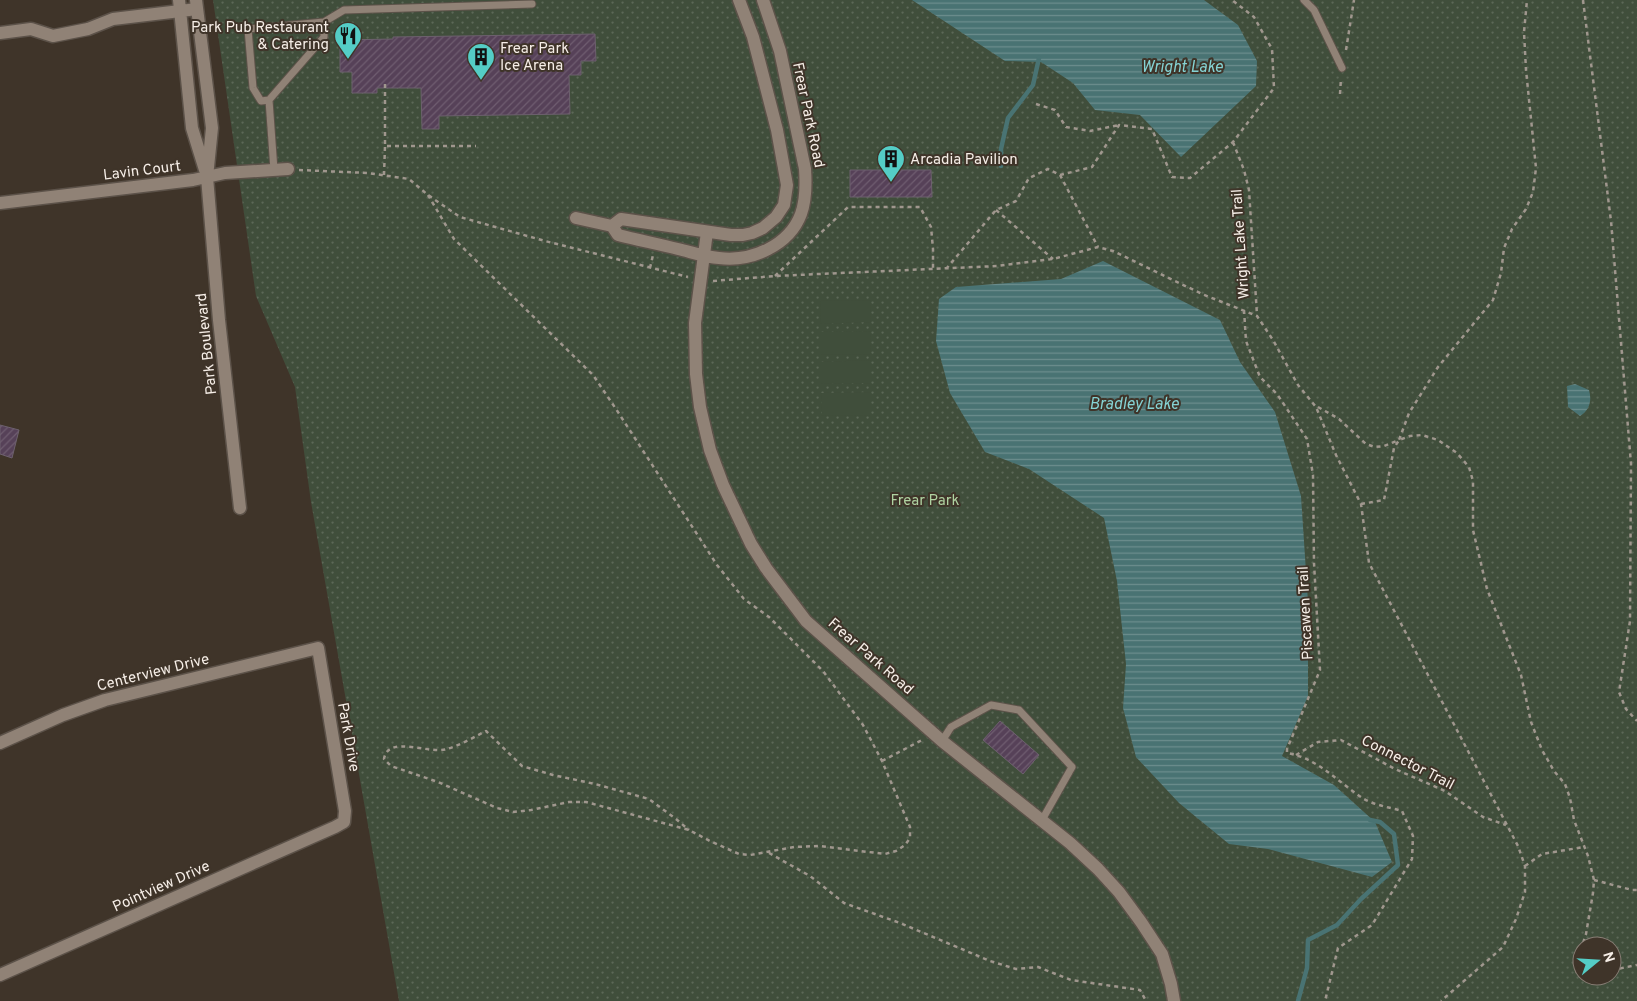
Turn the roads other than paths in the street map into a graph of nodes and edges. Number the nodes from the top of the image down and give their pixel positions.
1 (739, 0) edge
2 (763, 0) edge
3 (1304, 0) edge
4 (532, 4) dead end
5 (196, 5) edge
6 (179, 6) edge
7 (324, 22) junction
8 (0, 33) edge
9 (1342, 68) road end
10 (269, 100) junction
11 (274, 170) junction
12 (288, 170) road end
13 (207, 177) junction
14 (0, 203) edge
15 (576, 218) dead end
16 (612, 226) junction
17 (707, 232) junction
18 (704, 256) junction
19 (240, 508) dead end
20 (318, 648) joint
21 (942, 741) junction
22 (0, 743) edge
23 (1042, 820) junction
24 (335, 827) joint
25 (0, 975) edge
26 (1174, 1001) edge

1 - 17 street, Frear Park Road
2 - 18 street, Frear Park Road
3 - 9 lane
4 - 7 lane
5 - 6 street
5 - 13 street, Park Boulevard
6 - 8 street
6 - 13 street, Park Boulevard
7 - 10 lane
7 - 10 lane
10 - 11 lane
11 - 12 street, Lavin Court
11 - 13 street, Lavin Court
13 - 14 street, Lavin Court
13 - 19 street, Park Boulevard
15 - 16 street, Frear Park Road
16 - 17 street, Frear Park Road
16 - 18 street, Frear Park Road
17 - 18 street, Frear Park Road
18 - 21 street, Frear Park Road
20 - 22 street, Centerview Drive
20 - 24 street, Park Drive
21 - 23 street, Frear Park Road
21 - 23 lane
23 - 26 street, Frear Park Road
24 - 25 street, Pointview Drive

